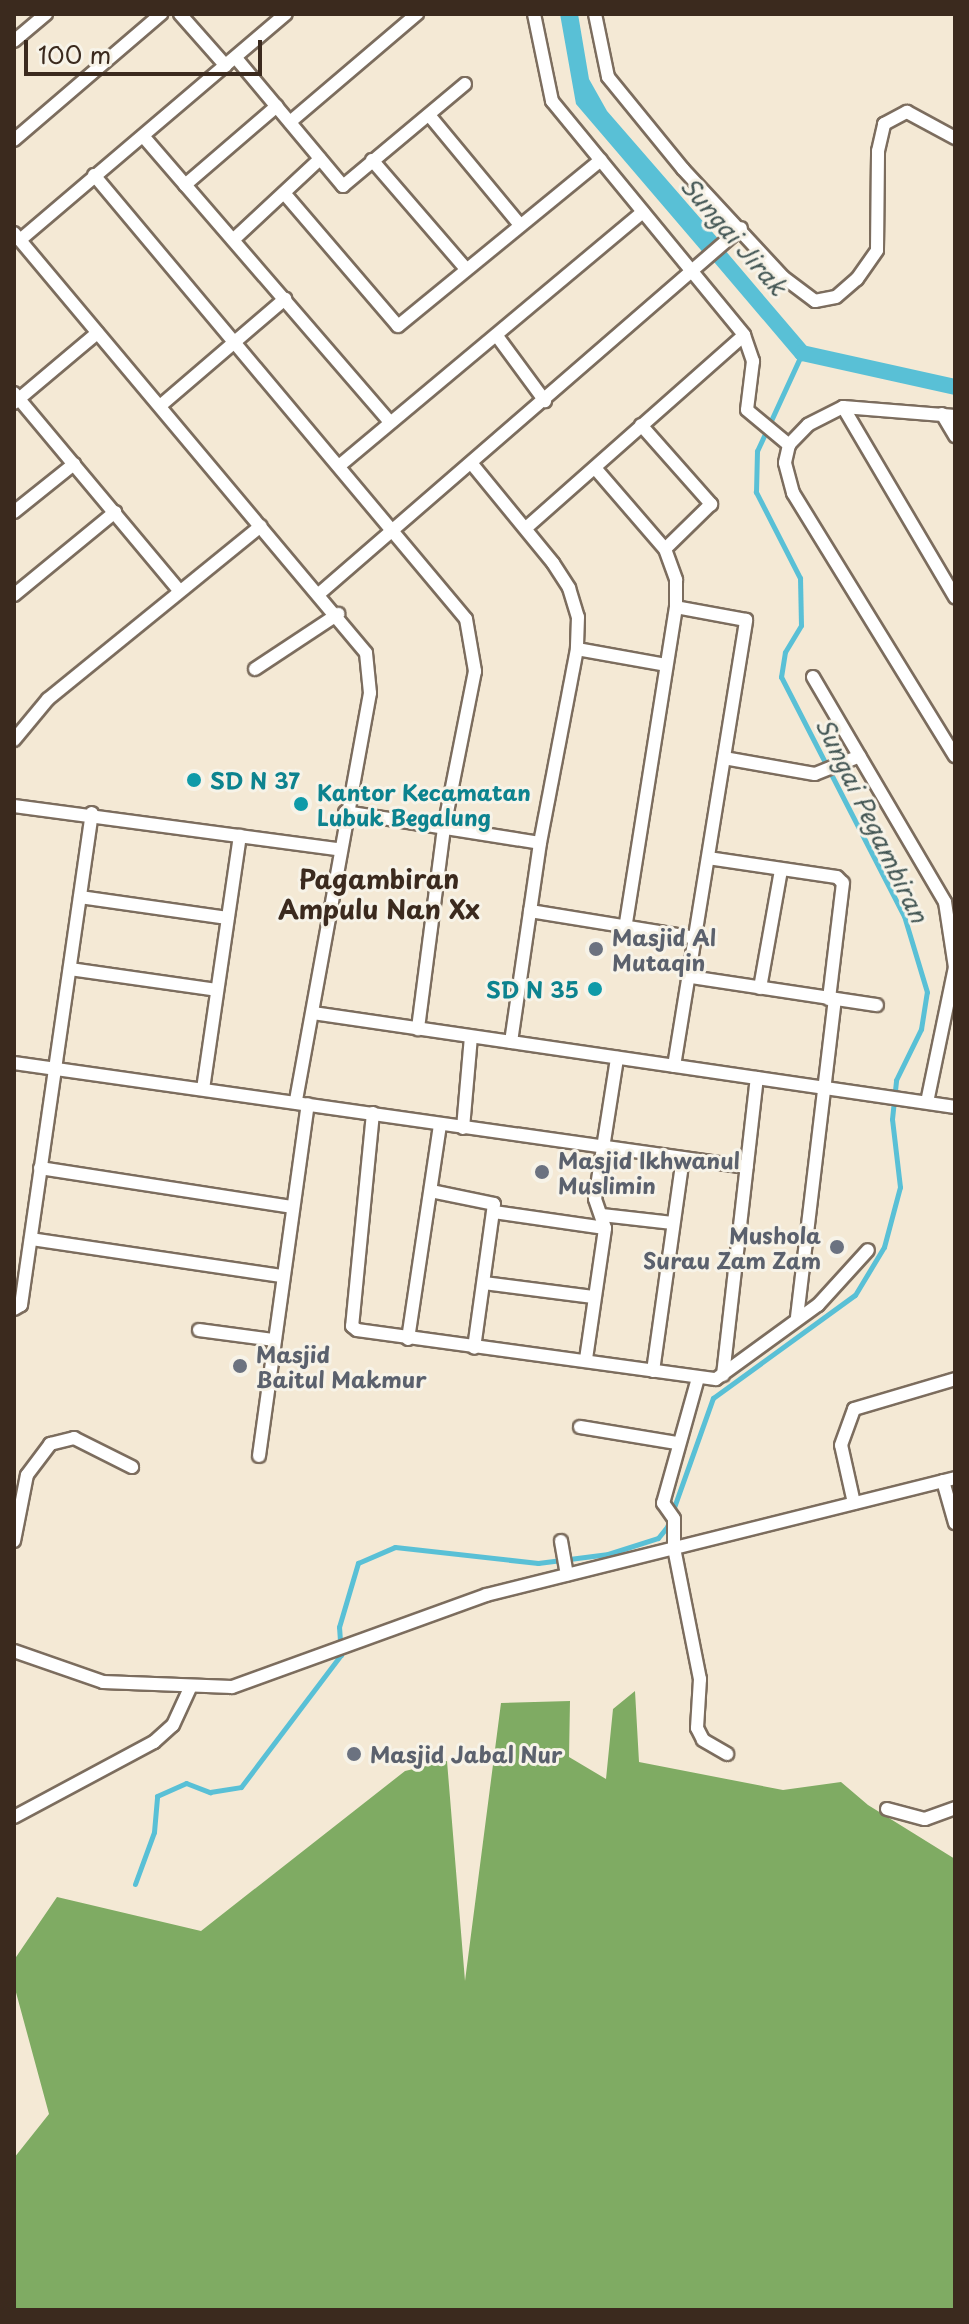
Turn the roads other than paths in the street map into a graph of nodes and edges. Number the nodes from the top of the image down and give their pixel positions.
1 (46, 14) edge
2 (180, 14) edge
3 (286, 14) edge
4 (417, 14) edge
5 (534, 14) edge
6 (595, 14) edge
7 (152, 17) edge
8 (14, 41) edge
9 (231, 62) junction
10 (465, 84) dead end
11 (277, 106) junction
12 (429, 115) junction
13 (290, 122) junction
14 (143, 136) junction
15 (955, 138) edge
16 (14, 140) edge
17 (320, 159) junction
18 (372, 160) junction
19 (601, 160) junction
20 (94, 175) junction
21 (185, 185) junction
22 (284, 193) junction
23 (643, 212) junction
24 (520, 225) junction
25 (741, 228) junction
26 (17, 236) edge
27 (233, 240) junction
28 (466, 269) junction
29 (696, 270) junction
30 (285, 299) junction
31 (97, 333) junction
32 (744, 335) junction
33 (497, 336) junction
34 (234, 339) junction
35 (16, 399) edge
36 (545, 401) junction
37 (160, 406) junction
38 (843, 407) junction
39 (949, 415) edge
40 (390, 422) junction
41 (641, 425) junction
42 (955, 436) edge
43 (785, 442) junction
44 (74, 464) junction
45 (472, 464) junction
46 (339, 466) junction
47 (595, 468) junction
48 (14, 512) edge
49 (115, 512) junction
50 (261, 526) junction
51 (526, 528) junction
52 (396, 530) junction
53 (665, 549) junction
54 (179, 590) junction
55 (320, 593) junction
56 (14, 595) edge
57 (955, 597) edge
58 (676, 607) junction
59 (338, 614) junction
60 (577, 649) junction
61 (666, 665) junction
62 (255, 669) dead end
63 (813, 677) dead end
64 (14, 740) edge
65 (860, 756) junction
66 (955, 756) edge
67 (724, 758) junction
68 (14, 806) edge
69 (345, 812) junction
70 (92, 813) junction
71 (444, 828) junction
72 (240, 836) junction
73 (540, 843) junction
74 (338, 849) junction
75 (708, 858) junction
76 (781, 870) junction
77 (80, 897) junction
78 (950, 899) edge
79 (530, 911) junction
80 (228, 918) junction
81 (625, 928) junction
82 (696, 938) junction
83 (70, 969) junction
84 (691, 977) junction
85 (760, 988) junction
86 (217, 990) junction
87 (832, 999) junction
88 (877, 1005) dead end
89 (952, 1011) edge
90 (313, 1013) junction
91 (418, 1029) junction
92 (471, 1037) junction
93 (511, 1042) junction
94 (617, 1058) junction
95 (14, 1063) edge
96 (674, 1066) junction
97 (56, 1068) junction
98 (757, 1078) junction
99 (203, 1089) junction
100 (824, 1089) junction
101 (924, 1102) junction
102 (302, 1103) junction
103 (955, 1107) edge
104 (373, 1113) junction
105 (440, 1125) junction
106 (463, 1128) junction
107 (605, 1149) junction
108 (683, 1158) junction
109 (747, 1167) junction
110 (40, 1168) junction
111 (431, 1191) junction
112 (293, 1207) junction
113 (494, 1212) junction
114 (604, 1221) junction
115 (673, 1223) junction
116 (31, 1239) junction
117 (868, 1250) dead end
118 (282, 1276) junction
119 (484, 1283) junction
120 (593, 1297) junction
121 (14, 1309) edge
122 (797, 1317) junction
123 (199, 1330) dead end
124 (408, 1339) junction
125 (274, 1340) junction
126 (474, 1348) junction
127 (586, 1359) junction
128 (653, 1371) junction
129 (723, 1375) junction
130 (698, 1378) junction
131 (955, 1379) edge
132 (580, 1427) dead end
133 (677, 1443) junction
134 (259, 1456) dead end
135 (132, 1467) dead end
136 (949, 1480) edge
137 (854, 1503) junction
138 (955, 1523) edge
139 (14, 1541) edge
140 (561, 1541) dead end
141 (674, 1548) junction
142 (566, 1564) junction
143 (14, 1651) edge
144 (190, 1688) junction
145 (727, 1754) dead end
146 (955, 1808) edge
147 (887, 1809) dead end
148 (14, 1817) edge

1 - 8 street
2 - 9 street
3 - 9 street
4 - 13 street
5 - 19 street
6 - 25 street
7 - 16 street
9 - 11 street
9 - 14 street
10 - 12 street
11 - 13 street
11 - 21 street
12 - 18 street
12 - 24 street
13 - 17 street
14 - 20 street
14 - 21 street
15 - 25 street
17 - 18 street
17 - 22 street
18 - 28 street
19 - 23 street
19 - 24 street
20 - 26 street
20 - 34 street
21 - 27 street
22 - 27 street
22 - 28 street
23 - 29 street
23 - 33 street
24 - 28 street
25 - 29 street
26 - 31 street
27 - 30 street
29 - 32 street
29 - 36 street
30 - 34 street
30 - 40 street
31 - 35 street
31 - 37 street
32 - 41 street
32 - 43 street
33 - 36 street
33 - 40 street
34 - 37 street
34 - 46 street
35 - 44 street
36 - 45 street
37 - 50 street
38 - 39 street
38 - 43 street
38 - 57 street
39 - 42 street
40 - 46 street
41 - 47 street
41 - 53 street
43 - 66 street
44 - 48 street
44 - 49 street
45 - 51 street
45 - 52 street
46 - 52 street
47 - 51 street
47 - 53 street
49 - 54 street
49 - 56 street
50 - 54 street
50 - 55 street
51 - 60 street
52 - 55 street
52 - 71 street
53 - 58 street
54 - 64 street
55 - 59 street
58 - 61 street
58 - 67 street
59 - 62 street
59 - 69 street
60 - 61 street
60 - 73 street
61 - 81 street
63 - 65 street
65 - 67 street
65 - 78 street
67 - 75 street
68 - 70 street
69 - 71 street
69 - 74 street
70 - 72 street
70 - 77 street
71 - 73 street
71 - 91 street
72 - 74 street
72 - 80 street
73 - 79 street
74 - 90 street
75 - 76 street
75 - 82 street
76 - 85 street
76 - 87 street
77 - 80 street
77 - 83 street
78 - 89 street
79 - 81 street
79 - 93 street
80 - 86 street
81 - 82 street
82 - 84 street
83 - 86 street
83 - 97 street
84 - 85 street
84 - 96 street
85 - 87 street
86 - 99 street
87 - 88 street
87 - 100 street
89 - 101 street
90 - 91 street
90 - 102 street
91 - 92 street
92 - 93 street
92 - 106 street
93 - 94 street
94 - 96 street
94 - 107 street
95 - 97 street
96 - 98 street
97 - 99 street
97 - 110 street
98 - 100 street
98 - 109 street
99 - 102 street
100 - 101 street
100 - 122 street
101 - 103 street
102 - 104 street
102 - 112 street
104 - 105 street
104 - 124 street
105 - 106 street
105 - 111 street
106 - 107 street
107 - 108 street
107 - 114 street
108 - 109 street
108 - 115 street
109 - 129 street
110 - 112 street
110 - 116 street
111 - 113 street
111 - 124 street
112 - 118 street
113 - 114 street
113 - 119 street
114 - 115 street
114 - 120 street
115 - 128 street
116 - 118 street
116 - 121 street
117 - 122 street
118 - 125 street
119 - 120 street
119 - 126 street
120 - 127 street
122 - 129 street
123 - 125 street
124 - 126 street
125 - 134 street
126 - 127 street
127 - 128 street
128 - 130 street
129 - 130 street
130 - 133 street
131 - 137 street
132 - 133 street
133 - 141 street
135 - 139 street
136 - 137 street
136 - 138 street
137 - 141 street
140 - 142 street
141 - 142 street
141 - 145 street
142 - 144 street
143 - 144 street
144 - 148 street
146 - 147 street

